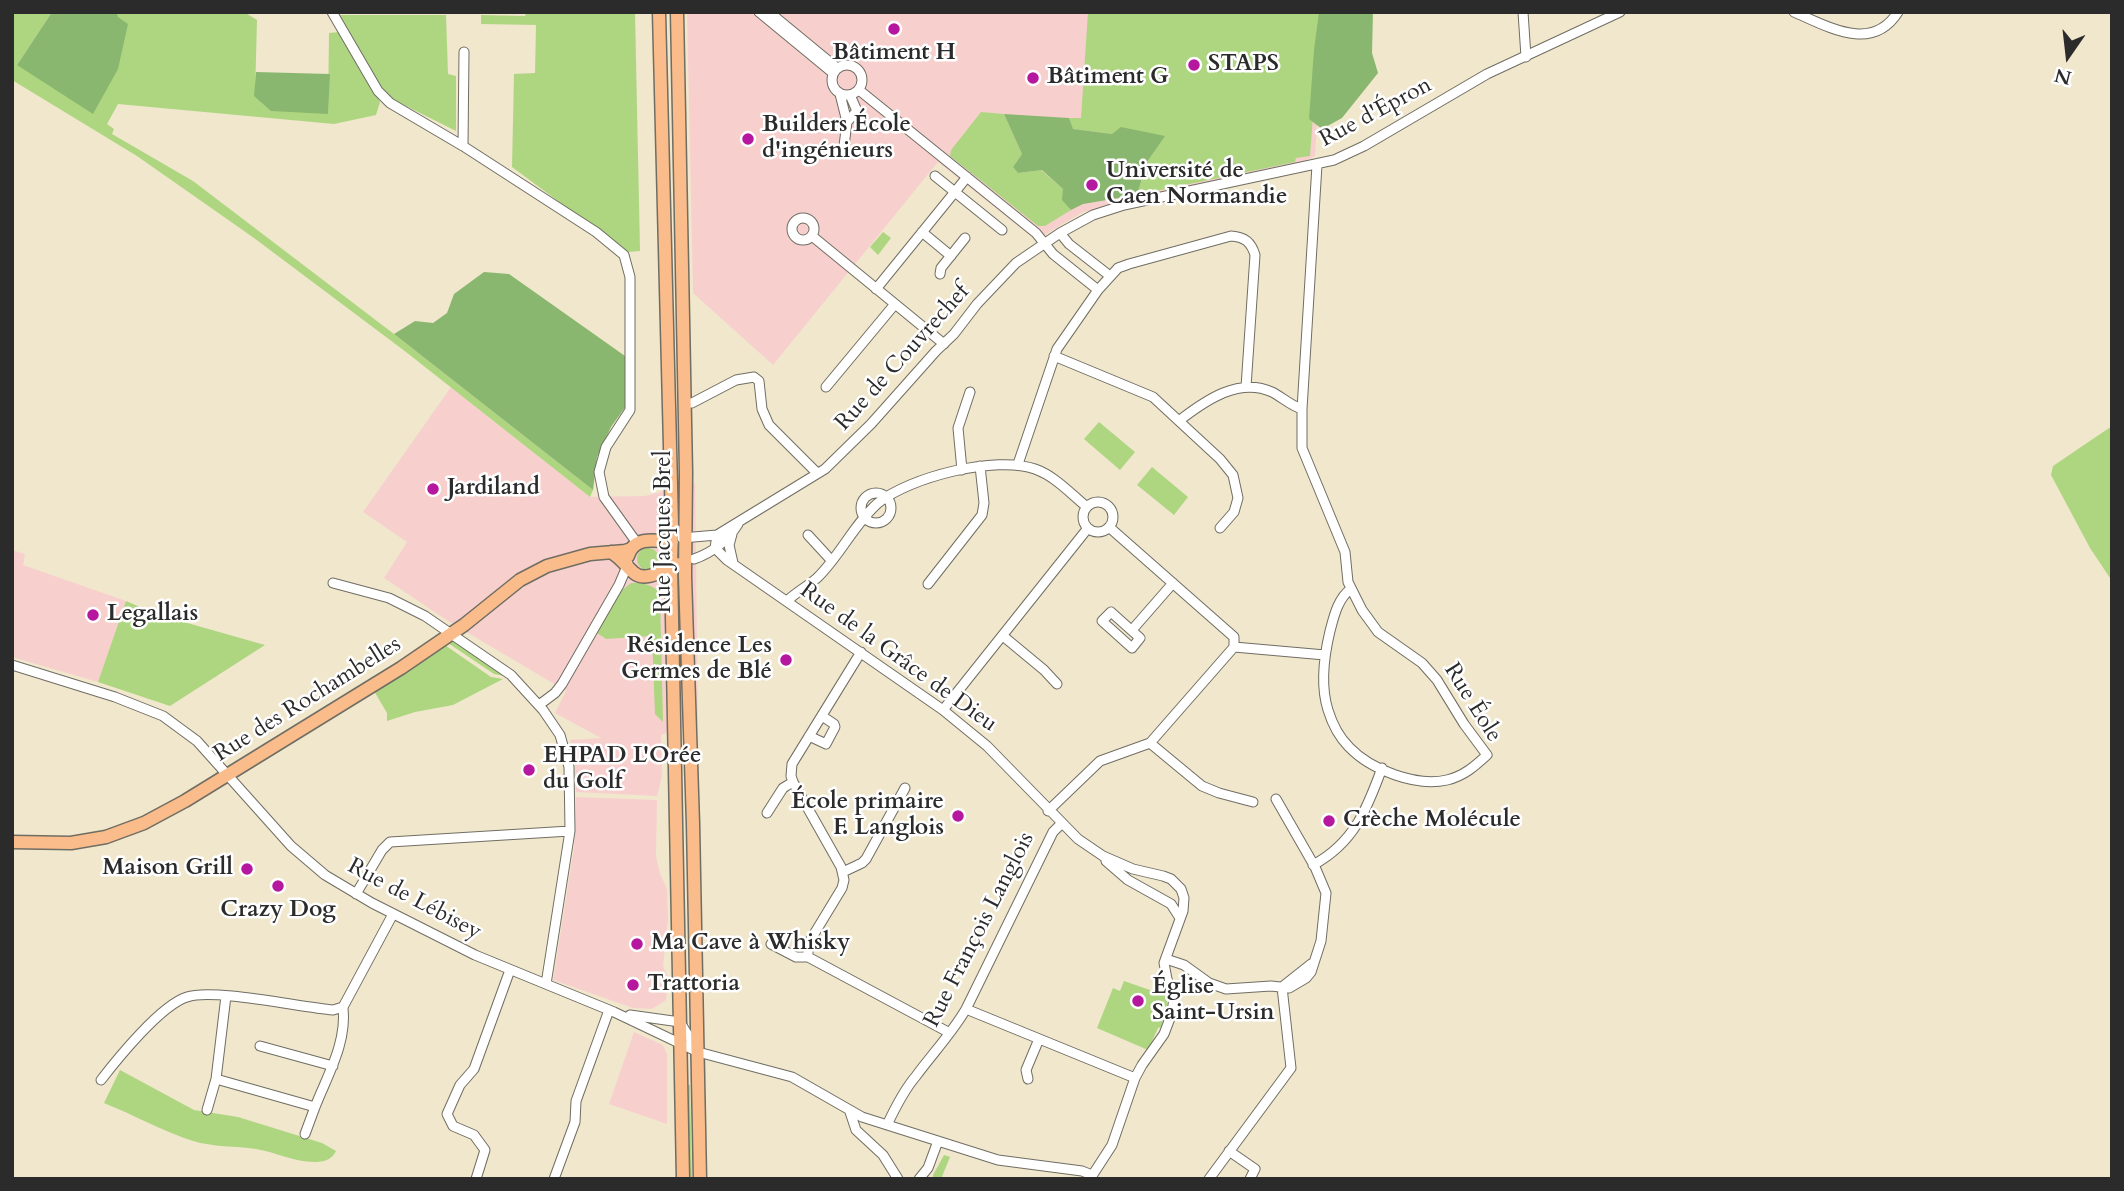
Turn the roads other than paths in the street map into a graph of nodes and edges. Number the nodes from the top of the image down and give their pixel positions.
1 (332, 12) edge
2 (659, 12) edge
3 (677, 12) edge
4 (759, 12) edge
5 (769, 12) edge
6 (1523, 12) edge
7 (1620, 12) edge
8 (1794, 12) edge
9 (1898, 12) edge
10 (464, 52) dead end
11 (1526, 57) junction
12 (835, 70) junction
13 (850, 93) junction
14 (847, 122) junction
15 (463, 146) junction
16 (843, 154) dead end
17 (1317, 165) junction
18 (935, 176) dead end
19 (967, 177) junction
20 (955, 192) junction
21 (1093, 215) joint
22 (1002, 230) dead end
23 (922, 232) junction
24 (1060, 233) junction
25 (811, 236) dead end
26 (965, 238) dead end
27 (1043, 244) junction
28 (951, 256) junction
29 (940, 274) dead end
30 (1110, 276) junction
31 (876, 289) junction
32 (1098, 290) junction
33 (895, 304) junction
34 (944, 344) junction
35 (1055, 356) junction
36 (825, 387) dead end
37 (1246, 387) junction
38 (970, 392) dead end
39 (688, 402) junction
40 (1302, 409) junction
41 (1180, 420) junction
42 (1018, 464) junction
43 (981, 466) junction
44 (962, 470) junction
45 (817, 473) junction
46 (887, 496) junction
47 (1087, 507) junction
48 (864, 518) junction
49 (739, 522) junction
50 (1109, 527) junction
51 (1088, 528) junction
52 (1220, 528) dead end
53 (732, 534) junction
54 (808, 534) dead end
55 (717, 535) junction
56 (686, 536) junction
57 (672, 542) junction
58 (634, 546) junction
59 (715, 548) junction
60 (611, 552) junction
61 (689, 557) junction
62 (831, 560) junction
63 (733, 563) junction
64 (628, 564) junction
65 (671, 566) junction
66 (646, 576) junction
67 (333, 583) dead end
68 (1173, 583) junction
69 (928, 584) dead end
70 (619, 585) junction
71 (671, 587) junction
72 (1351, 589) junction
73 (788, 601) junction
74 (1132, 630) dead end
75 (451, 633) junction
76 (1003, 636) junction
77 (1234, 647) junction
78 (861, 652) junction
79 (1325, 655) junction
80 (12, 665) edge
81 (1057, 684) dead end
82 (538, 705) junction
83 (943, 710) junction
84 (822, 716) junction
85 (809, 736) junction
86 (1150, 743) junction
87 (1382, 768) junction
88 (227, 776) junction
89 (793, 782) junction
90 (905, 788) dead end
91 (1276, 799) dead end
92 (1254, 802) dead end
93 (1048, 811) junction
94 (767, 813) dead end
95 (1061, 824) junction
96 (570, 831) junction
97 (12, 842) edge
98 (1103, 856) junction
99 (1313, 865) junction
100 (843, 872) junction
101 (356, 894) junction
102 (1183, 894) junction
103 (1171, 904) junction
104 (393, 914) junction
105 (1180, 918) junction
106 (771, 944) dead end
107 (808, 957) junction
108 (1166, 959) junction
109 (510, 970) junction
110 (546, 984) junction
111 (1282, 987) junction
112 (226, 996) junction
113 (343, 1007) junction
114 (966, 1009) junction
115 (612, 1011) junction
116 (680, 1022) junction
117 (948, 1032) junction
118 (1039, 1039) junction
119 (680, 1043) junction
120 (260, 1046) dead end
121 (702, 1053) junction
122 (333, 1066) junction
123 (1135, 1078) junction
124 (216, 1079) junction
125 (1028, 1079) dead end
126 (101, 1080) dead end
127 (315, 1107) junction
128 (207, 1110) dead end
129 (849, 1111) junction
130 (887, 1125) junction
131 (304, 1134) dead end
132 (938, 1141) junction
133 (1229, 1151) junction
134 (1091, 1177) edge
135 (475, 1179) edge
136 (554, 1179) edge
137 (683, 1179) edge
138 (700, 1179) edge
139 (898, 1179) edge
140 (919, 1179) edge
141 (1209, 1179) edge
142 (1250, 1179) edge

1 - 15 street
2 - 57 main road, Rue Jacques Brel
3 - 39 main road, Rue Jacques Brel
4 - 12 street
5 - 12 street
6 - 11 street
7 - 11 street, Rue d'Épron
8 - 9 street
10 - 15 street
11 - 17 street, Rue d'Épron
12 - 13 street
12 - 13 street
13 - 14 street
13 - 14 street
13 - 19 street
14 - 16 street
15 - 58 street
17 - 21 street, Rue d'Épron
17 - 40 street
18 - 20 street
19 - 20 street
19 - 27 street
20 - 22 street
20 - 23 street
21 - 24 street, Rue de Couvrechef
23 - 28 street
23 - 31 street
24 - 27 street, Rue de Couvrechef
24 - 30 street
25 - 31 street
26 - 28 street
27 - 32 street
27 - 34 street, Rue de Couvrechef
28 - 29 street
30 - 32 street
30 - 37 street
31 - 33 street
32 - 35 street
33 - 34 street
33 - 36 street
34 - 45 street, Rue de Couvrechef
35 - 41 street
35 - 42 street
37 - 40 street
37 - 41 street
38 - 44 street
39 - 45 street
39 - 56 main road, Rue Jacques Brel
40 - 72 street, Rue Éole
41 - 52 street
42 - 43 street
42 - 47 street
43 - 44 street
43 - 69 street
44 - 46 street
45 - 49 street, Rue de Couvrechef
46 - 48 street
46 - 48 street
47 - 50 street
47 - 51 street
48 - 62 street
49 - 53 street, Rue de Couvrechef
49 - 55 street, Rue de Couvrechef
50 - 51 street
50 - 68 street
51 - 76 street
53 - 59 street, Rue de Couvrechef
53 - 63 street
54 - 62 street
55 - 56 street, Rue de Couvrechef
55 - 59 street
56 - 57 street, Rue de Couvrechef
56 - 61 main road, Rue Jacques Brel
57 - 58 main road, Rue des Rochambelles
57 - 61 main road
57 - 65 main road, Rue Jacques Brel
58 - 60 main road, Rue des Rochambelles
58 - 64 main road
59 - 61 street, Rue de Couvrechef
59 - 63 street, Rue de la Grâce de Dieu
60 - 64 main road
60 - 75 main road, Rue des Rochambelles
61 - 65 main road
61 - 121 main road, Rue Jacques Brel
62 - 73 street
63 - 73 street, Rue de la Grâce de Dieu
64 - 66 main road
64 - 70 street
65 - 66 main road
65 - 71 main road, Rue Jacques Brel
66 - 70 street
66 - 71 main road
67 - 75 street
68 - 74 street
68 - 77 street
70 - 82 street
71 - 116 main road, Rue Jacques Brel
72 - 79 street, Rue Éole
72 - 87 street, Rue Éole
73 - 78 street, Rue de la Grâce de Dieu
75 - 82 street
75 - 88 main road, Rue des Rochambelles
76 - 81 street
76 - 83 street
77 - 79 street
77 - 86 street
78 - 83 street, Rue de la Grâce de Dieu
78 - 84 street
79 - 87 street, Rue Éole
80 - 88 street, Rue de Lébisey
82 - 96 street
83 - 93 street, Rue de la Grâce de Dieu
84 - 85 street
84 - 85 street
85 - 89 street
86 - 92 street
86 - 93 street
87 - 99 street
88 - 97 main road, Rue des Rochambelles
88 - 101 street, Rue de Lébisey
89 - 94 street
89 - 100 street
90 - 100 street
91 - 99 street
93 - 95 street, Rue de la Grâce de Dieu
95 - 98 street, Rue de la Grâce de Dieu
95 - 114 street, Rue François Langlois
96 - 101 street
96 - 110 street
98 - 102 street
98 - 103 street
99 - 111 street
100 - 107 street
101 - 104 street, Rue de Lébisey
102 - 103 street
102 - 105 street
103 - 105 street
104 - 109 street, Rue de Lébisey
104 - 113 street
105 - 108 street
106 - 107 street
107 - 117 street
108 - 111 street
108 - 123 street
109 - 110 street, Rue de Lébisey
109 - 135 street
110 - 115 street, Rue de Lébisey
111 - 133 street
112 - 113 street
112 - 124 street
112 - 126 street
113 - 122 street
114 - 117 street, Rue François Langlois
114 - 118 street
115 - 116 street, Rue de Lébisey
115 - 119 street, Rue de Lébisey
115 - 136 street
116 - 119 main road, Rue Jacques Brel
116 - 121 street
117 - 130 street, Rue François Langlois
118 - 123 street
118 - 125 street
119 - 121 street, Rue de Lébisey
119 - 137 main road, Rue Jacques Brel
120 - 122 street
121 - 129 street, Rue de Lébisey
121 - 138 main road, Rue Jacques Brel
122 - 127 street
123 - 134 street
124 - 127 street
124 - 128 street
127 - 131 street
129 - 130 street, Rue de Lébisey
129 - 139 street
130 - 132 street, Rue de Lébisey
132 - 134 street, Rue de Lébisey
132 - 140 street
133 - 141 street
133 - 142 street

